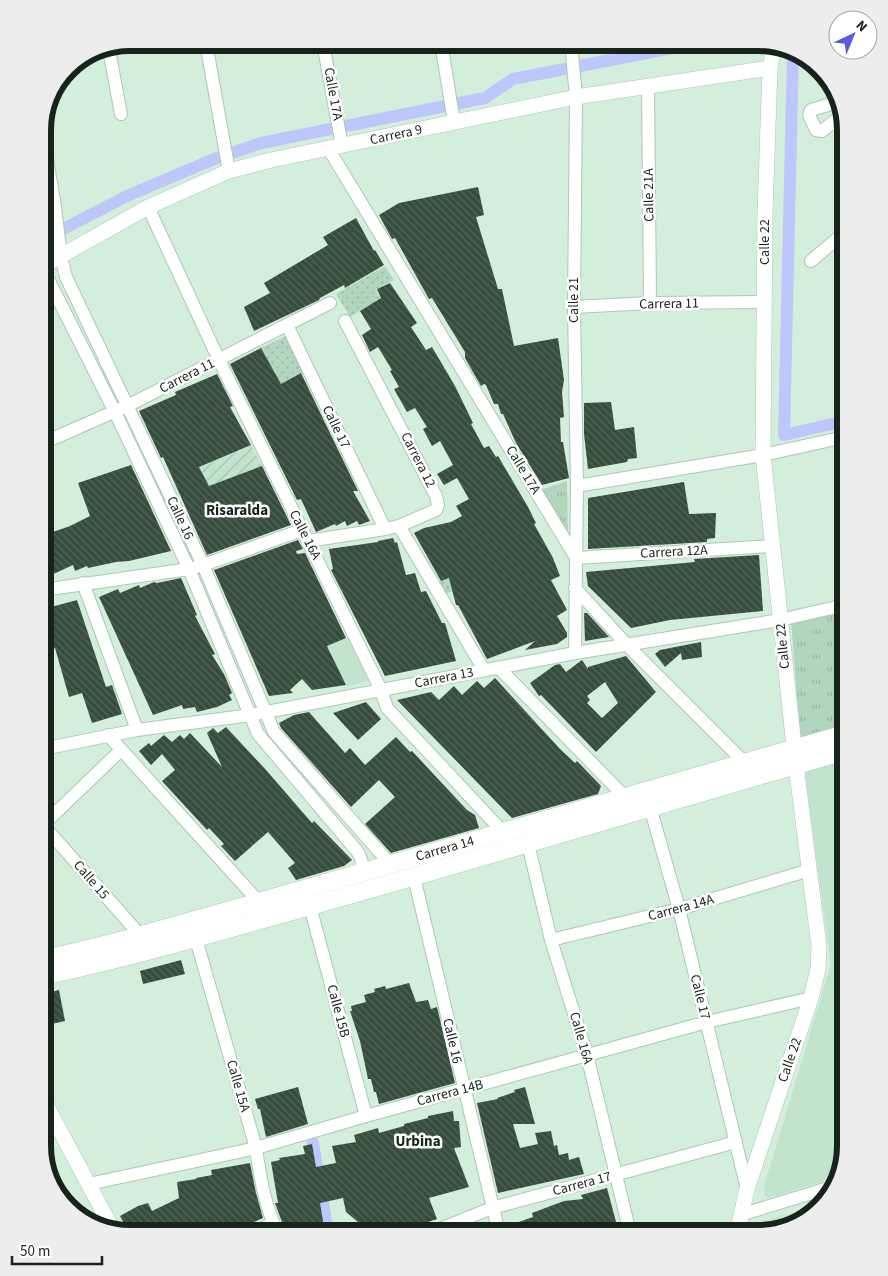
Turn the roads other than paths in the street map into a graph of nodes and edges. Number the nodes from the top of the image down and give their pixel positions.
1 (208, 51) edge
2 (324, 51) edge
3 (442, 51) edge
4 (572, 51) edge
5 (773, 53) edge
6 (110, 54) edge
7 (770, 68) junction
8 (648, 86) junction
9 (576, 97) junction
10 (832, 104) edge
11 (453, 113) junction
12 (121, 114) dead end
13 (836, 120) edge
14 (337, 139) junction
15 (228, 166) junction
16 (51, 183) edge
17 (148, 207) junction
18 (837, 240) edge
19 (61, 256) junction
20 (812, 261) dead end
21 (51, 262) edge
22 (51, 283) edge
23 (765, 302) junction
24 (330, 303) dead end
25 (650, 304) junction
26 (574, 307) junction
27 (345, 321) dead end
28 (287, 325) junction
29 (219, 360) junction
30 (127, 406) junction
31 (115, 412) junction
32 (837, 439) edge
33 (51, 440) edge
34 (763, 455) junction
35 (577, 486) junction
36 (398, 526) junction
37 (385, 529) junction
38 (305, 536) junction
39 (772, 546) junction
40 (576, 558) junction
41 (203, 565) junction
42 (189, 569) junction
43 (83, 583) junction
44 (575, 588) junction
45 (51, 589) edge
46 (837, 607) edge
47 (780, 620) junction
48 (627, 645) junction
49 (574, 653) junction
50 (499, 668) junction
51 (484, 670) junction
52 (382, 690) junction
53 (264, 711) junction
54 (251, 715) junction
55 (137, 730) junction
56 (108, 735) junction
57 (837, 738) edge
58 (51, 747) edge
59 (121, 750) junction
60 (837, 752) edge
61 (795, 757) junction
62 (745, 763) junction
63 (625, 797) junction
64 (650, 807) junction
65 (51, 817) edge
66 (504, 833) junction
67 (51, 834) edge
68 (528, 844) junction
69 (391, 865) junction
70 (810, 870) junction
71 (358, 874) junction
72 (414, 877) junction
73 (260, 902) junction
74 (310, 906) junction
75 (679, 909) junction
76 (140, 935) junction
77 (196, 938) junction
78 (551, 940) junction
79 (51, 958) edge
80 (51, 974) edge
81 (811, 998) junction
82 (706, 1022) junction
83 (587, 1055) junction
84 (464, 1089) junction
85 (51, 1116) edge
86 (366, 1116) junction
87 (736, 1142) junction
88 (256, 1148) junction
89 (615, 1175) junction
90 (89, 1184) junction
91 (747, 1188) junction
92 (823, 1190) edge
93 (492, 1208) junction
94 (740, 1215) junction
95 (109, 1222) edge
96 (274, 1225) edge
97 (450, 1225) edge
98 (497, 1225) edge
99 (628, 1225) edge
100 (738, 1225) edge

1 - 15 street
2 - 14 street, Calle 17A
3 - 11 street
4 - 9 street, Calle 21
5 - 7 street, Calle 22
6 - 12 street
7 - 8 street, Carrera 9
7 - 23 street, Calle 22
8 - 9 street, Carrera 9
8 - 25 street, Calle 21A
9 - 11 street, Carrera 9
9 - 26 street, Calle 21
10 - 13 street
11 - 14 street, Carrera 9
14 - 15 street, Carrera 9
14 - 40 street, Calle 17A
15 - 17 street, Carrera 9
16 - 19 street, Calle 16
17 - 19 street, Carrera 9
17 - 29 street, Calle 16A
18 - 20 street
19 - 21 street, Carrera 9
19 - 30 street, Calle 16
22 - 31 street, Calle 16
23 - 25 street, Carrera 11
23 - 34 street, Calle 22
24 - 28 street, Carrera 11
25 - 26 street, Carrera 11
26 - 35 street, Calle 21
27 - 36 street, Carrera 12
28 - 29 street, Carrera 11
28 - 37 street, Calle 17
29 - 30 street, Carrera 11
29 - 38 street, Calle 16A
30 - 31 street, Carrera 11
30 - 41 street, Calle 16
31 - 33 street, Carrera 11
31 - 42 street, Calle 16
32 - 34 street
34 - 35 street
34 - 39 street, Calle 22
35 - 40 street, Calle 21
36 - 37 street, Carrera 12
36 - 51 street
37 - 38 street, Carrera 12
38 - 41 street, Carrera 12
38 - 52 street, Calle 16A
39 - 40 street, Carrera 12A
39 - 47 street, Calle 22
40 - 44 street
41 - 42 street, Carrera 12
41 - 53 street, Calle 16
42 - 43 street, Carrera 12
42 - 54 street, Calle 16
43 - 45 street, Carrera 12
43 - 55 street
44 - 48 street
44 - 49 street
46 - 47 street, Carrera 13
47 - 48 street, Carrera 13
47 - 61 street, Calle 22
48 - 49 street, Carrera 13
48 - 62 street
49 - 50 street, Carrera 13
50 - 51 street, Carrera 13
50 - 63 street
51 - 52 street, Carrera 13
52 - 53 street, Carrera 13
52 - 66 street, Calle 16A
53 - 54 street, Carrera 13
53 - 69 street, Calle 16
54 - 55 street, Carrera 13
54 - 71 street, Calle 16
55 - 56 street, Carrera 13
56 - 58 street, Carrera 13
56 - 59 street
57 - 61 main road, Carrera 14
59 - 65 street
59 - 73 street
60 - 61 main road, Carrera 14
61 - 62 main road, Carrera 14
61 - 64 main road, Carrera 14
61 - 70 street, Calle 22
62 - 63 main road, Carrera 14
63 - 66 main road, Carrera 14
64 - 68 main road, Carrera 14
64 - 75 street, Calle 17
66 - 69 main road, Carrera 14
67 - 76 street, Calle 15
68 - 72 main road, Carrera 14
68 - 78 street, Calle 16A
69 - 71 main road, Carrera 14
70 - 75 street, Carrera 14A
70 - 81 street, Calle 22
71 - 73 main road, Carrera 14
72 - 74 main road, Carrera 14
72 - 84 street, Calle 16
73 - 76 main road, Carrera 14
74 - 77 main road, Carrera 14
74 - 86 street, Calle 15B
75 - 78 street, Carrera 14A
75 - 82 street, Calle 17
76 - 79 main road, Carrera 14
77 - 80 main road, Carrera 14
77 - 88 street, Calle 15A
78 - 83 street, Calle 16A
81 - 82 street, Carrera 14B
81 - 91 street, Calle 22
82 - 83 street, Carrera 14B
82 - 87 street, Calle 17
83 - 84 street, Carrera 14B
83 - 89 street, Calle 16A
84 - 86 street, Carrera 14B
84 - 93 street, Calle 16
85 - 90 street
86 - 88 street, Carrera 14B
87 - 89 street, Carrera 17
87 - 91 street, Calle 17
88 - 90 street, Carrera 14B
88 - 96 street, Calle 15A
89 - 93 street, Carrera 17
89 - 99 street, Calle 16A
90 - 95 street
91 - 94 street, Calle 22
92 - 94 street
93 - 97 street, Carrera 17
93 - 98 street, Calle 16
94 - 100 street, Calle 22

